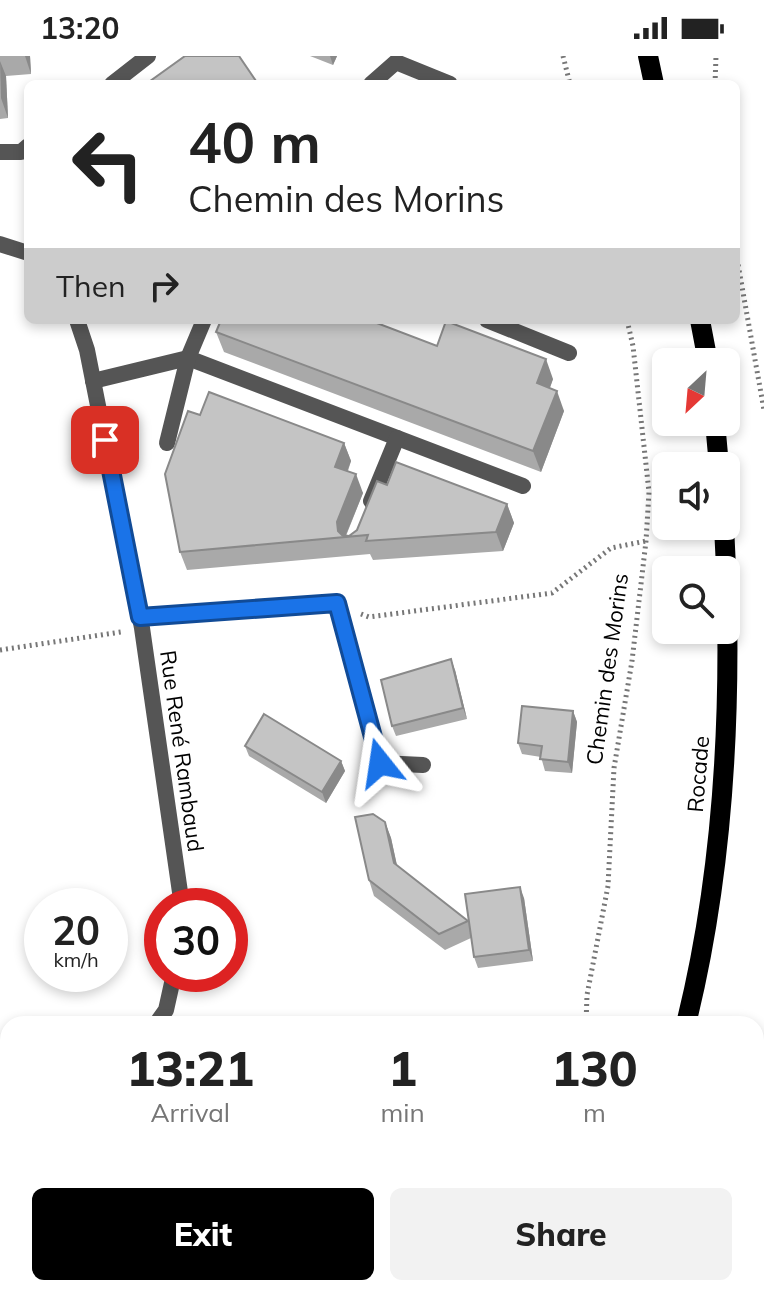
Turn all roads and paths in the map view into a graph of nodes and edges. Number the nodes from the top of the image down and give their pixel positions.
1 (148, 56) edge
2 (563, 56) edge
3 (648, 56) edge
4 (716, 56) edge
5 (117, 80) edge
6 (376, 80) edge
7 (440, 80) edge
8 (569, 80) edge
9 (653, 80) edge
10 (715, 80) edge
11 (24, 149) edge
12 (0, 152) edge
13 (0, 244) edge
14 (24, 250) edge
15 (740, 275) edge
16 (78, 324) edge
17 (202, 324) edge
18 (497, 324) edge
19 (628, 324) edge
20 (701, 324) edge
21 (705, 348) edge
22 (569, 353) dead end
23 (188, 358) junction
24 (93, 381) junction
25 (764, 410) edge
26 (397, 438) junction
27 (167, 443) dead end
28 (523, 486) dead end
29 (365, 517) edge
30 (725, 540) edge
31 (646, 541) junction
32 (337, 603) junction
33 (141, 623) junction
34 (0, 650) edge
35 (423, 765) dead end
36 (179, 888) edge
37 (170, 992) edge
38 (162, 1016) edge
39 (586, 1016) edge
40 (688, 1016) edge

1 - 5 street
2 - 8 path
3 - 9 main road
4 - 10 path
6 - 7 street
11 - 12 street
13 - 14 street
15 - 25 path
16 - 24 street, Rue René Rambaud
17 - 23 street
18 - 22 street
19 - 31 path, Chemin des Morins
20 - 21 main road
23 - 24 street
23 - 26 street
23 - 27 street
24 - 33 street, Rue René Rambaud
26 - 28 street
26 - 29 street
30 - 40 main road, Rocade
31 - 32 path
31 - 39 path, Chemin des Morins
32 - 33 street
32 - 35 street
33 - 34 path
33 - 36 street, Rue René Rambaud
37 - 38 street

